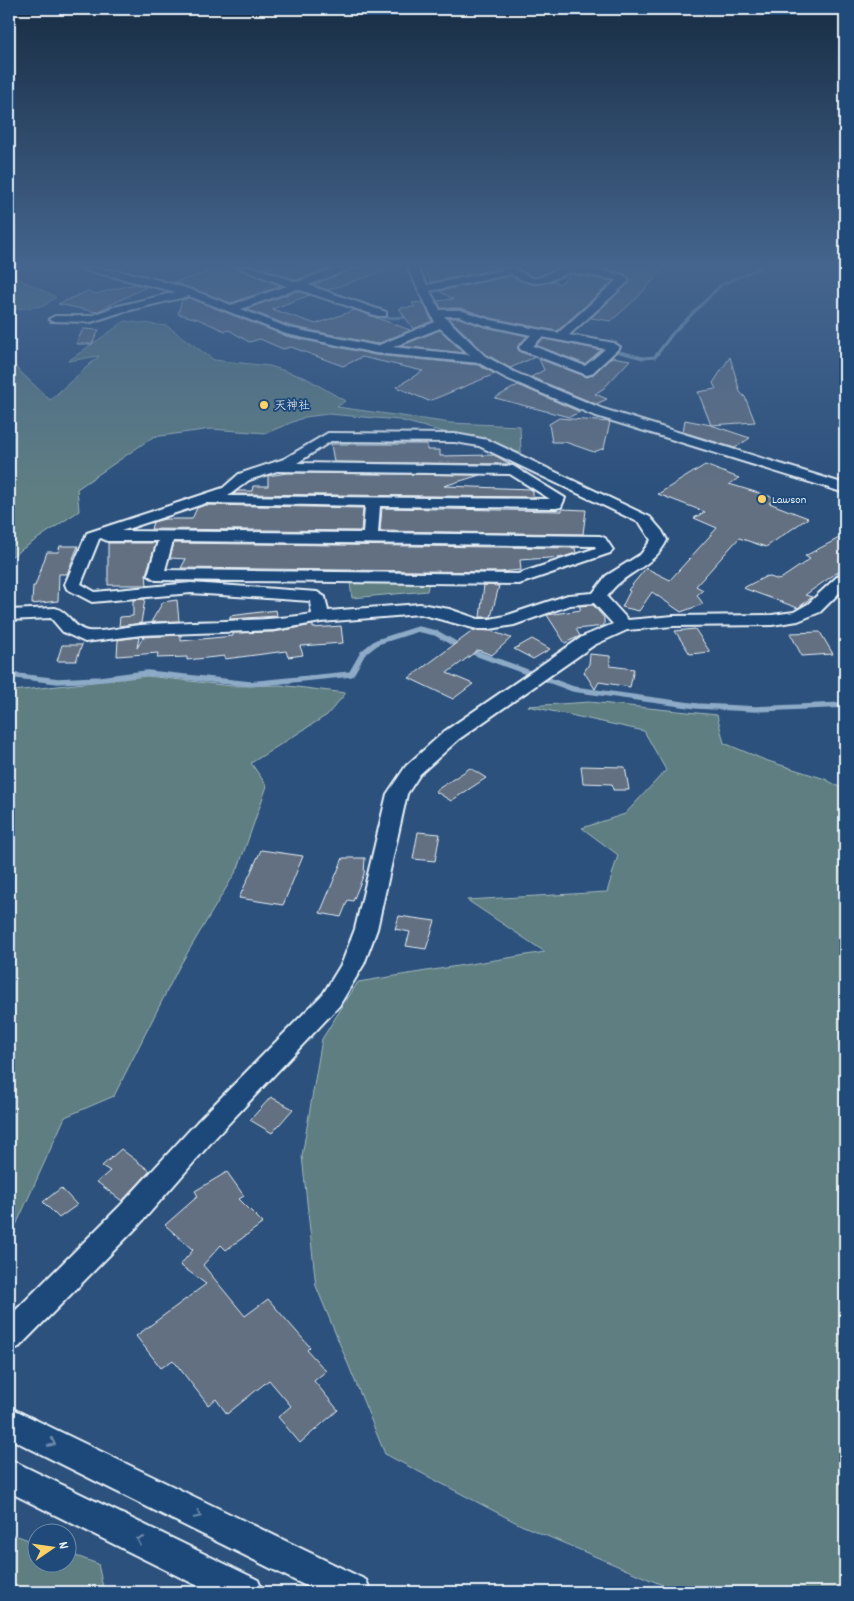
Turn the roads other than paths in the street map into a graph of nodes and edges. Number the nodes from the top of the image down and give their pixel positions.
1 (341, 342) edge
2 (392, 342) edge
3 (463, 342) edge
4 (531, 342) edge
5 (589, 342) edge
6 (378, 349) junction
7 (481, 359) junction
8 (274, 467) junction
9 (845, 489) edge
10 (196, 500) junction
11 (373, 503) junction
12 (92, 536) junction
13 (167, 536) junction
14 (370, 538) junction
15 (845, 578) edge
16 (598, 598) junction
17 (9, 615) edge
18 (321, 618) junction
19 (624, 626) junction
20 (9, 1337) edge
21 (9, 1422) edge
22 (9, 1475) edge
23 (246, 1592) edge
24 (354, 1592) edge

1 - 6 street
2 - 6 street
3 - 7 street
4 - 5 street
6 - 7 street
7 - 9 street
8 - 10 street
8 - 11 street
8 - 16 street
10 - 11 street
10 - 12 street
11 - 14 street
12 - 13 street
12 - 18 street
13 - 14 street
13 - 14 street
15 - 19 street
16 - 18 street
16 - 19 street
17 - 18 street
19 - 20 street
21 -> 24 street
23 -> 22 street

